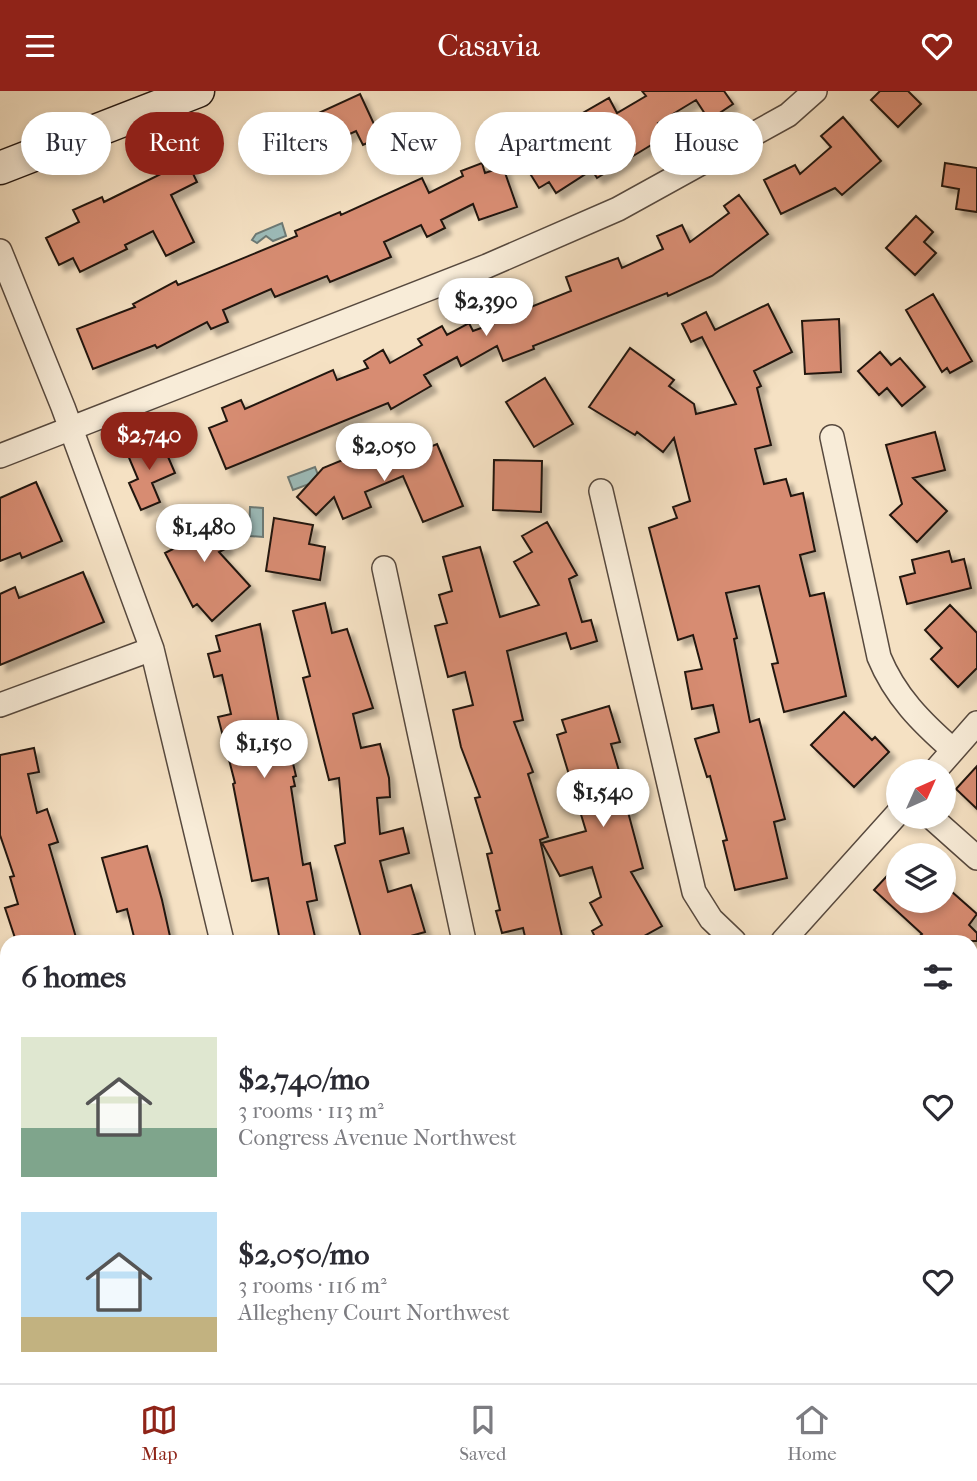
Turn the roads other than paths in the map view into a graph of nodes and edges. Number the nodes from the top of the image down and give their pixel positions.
1 (198, 91) edge
2 (815, 91) edge
3 (0, 168) edge
4 (0, 251) edge
5 (71, 428) junction
6 (832, 437) dead end
7 (0, 456) edge
8 (601, 491) dead end
9 (384, 568) dead end
10 (152, 649) junction
11 (0, 705) edge
12 (977, 723) edge
13 (953, 750) junction
14 (945, 759) edge
15 (886, 826) edge
16 (944, 829) edge
17 (977, 858) edge
18 (221, 935) edge
19 (463, 935) edge
20 (728, 935) edge
21 (788, 935) edge

1 - 3 main road
2 - 5 street
4 - 5 street
5 - 7 street
5 - 10 street
6 - 13 street
8 - 20 street
9 - 19 street
10 - 11 street
10 - 18 street
12 - 13 street
13 - 14 street
15 - 21 street
16 - 17 street

